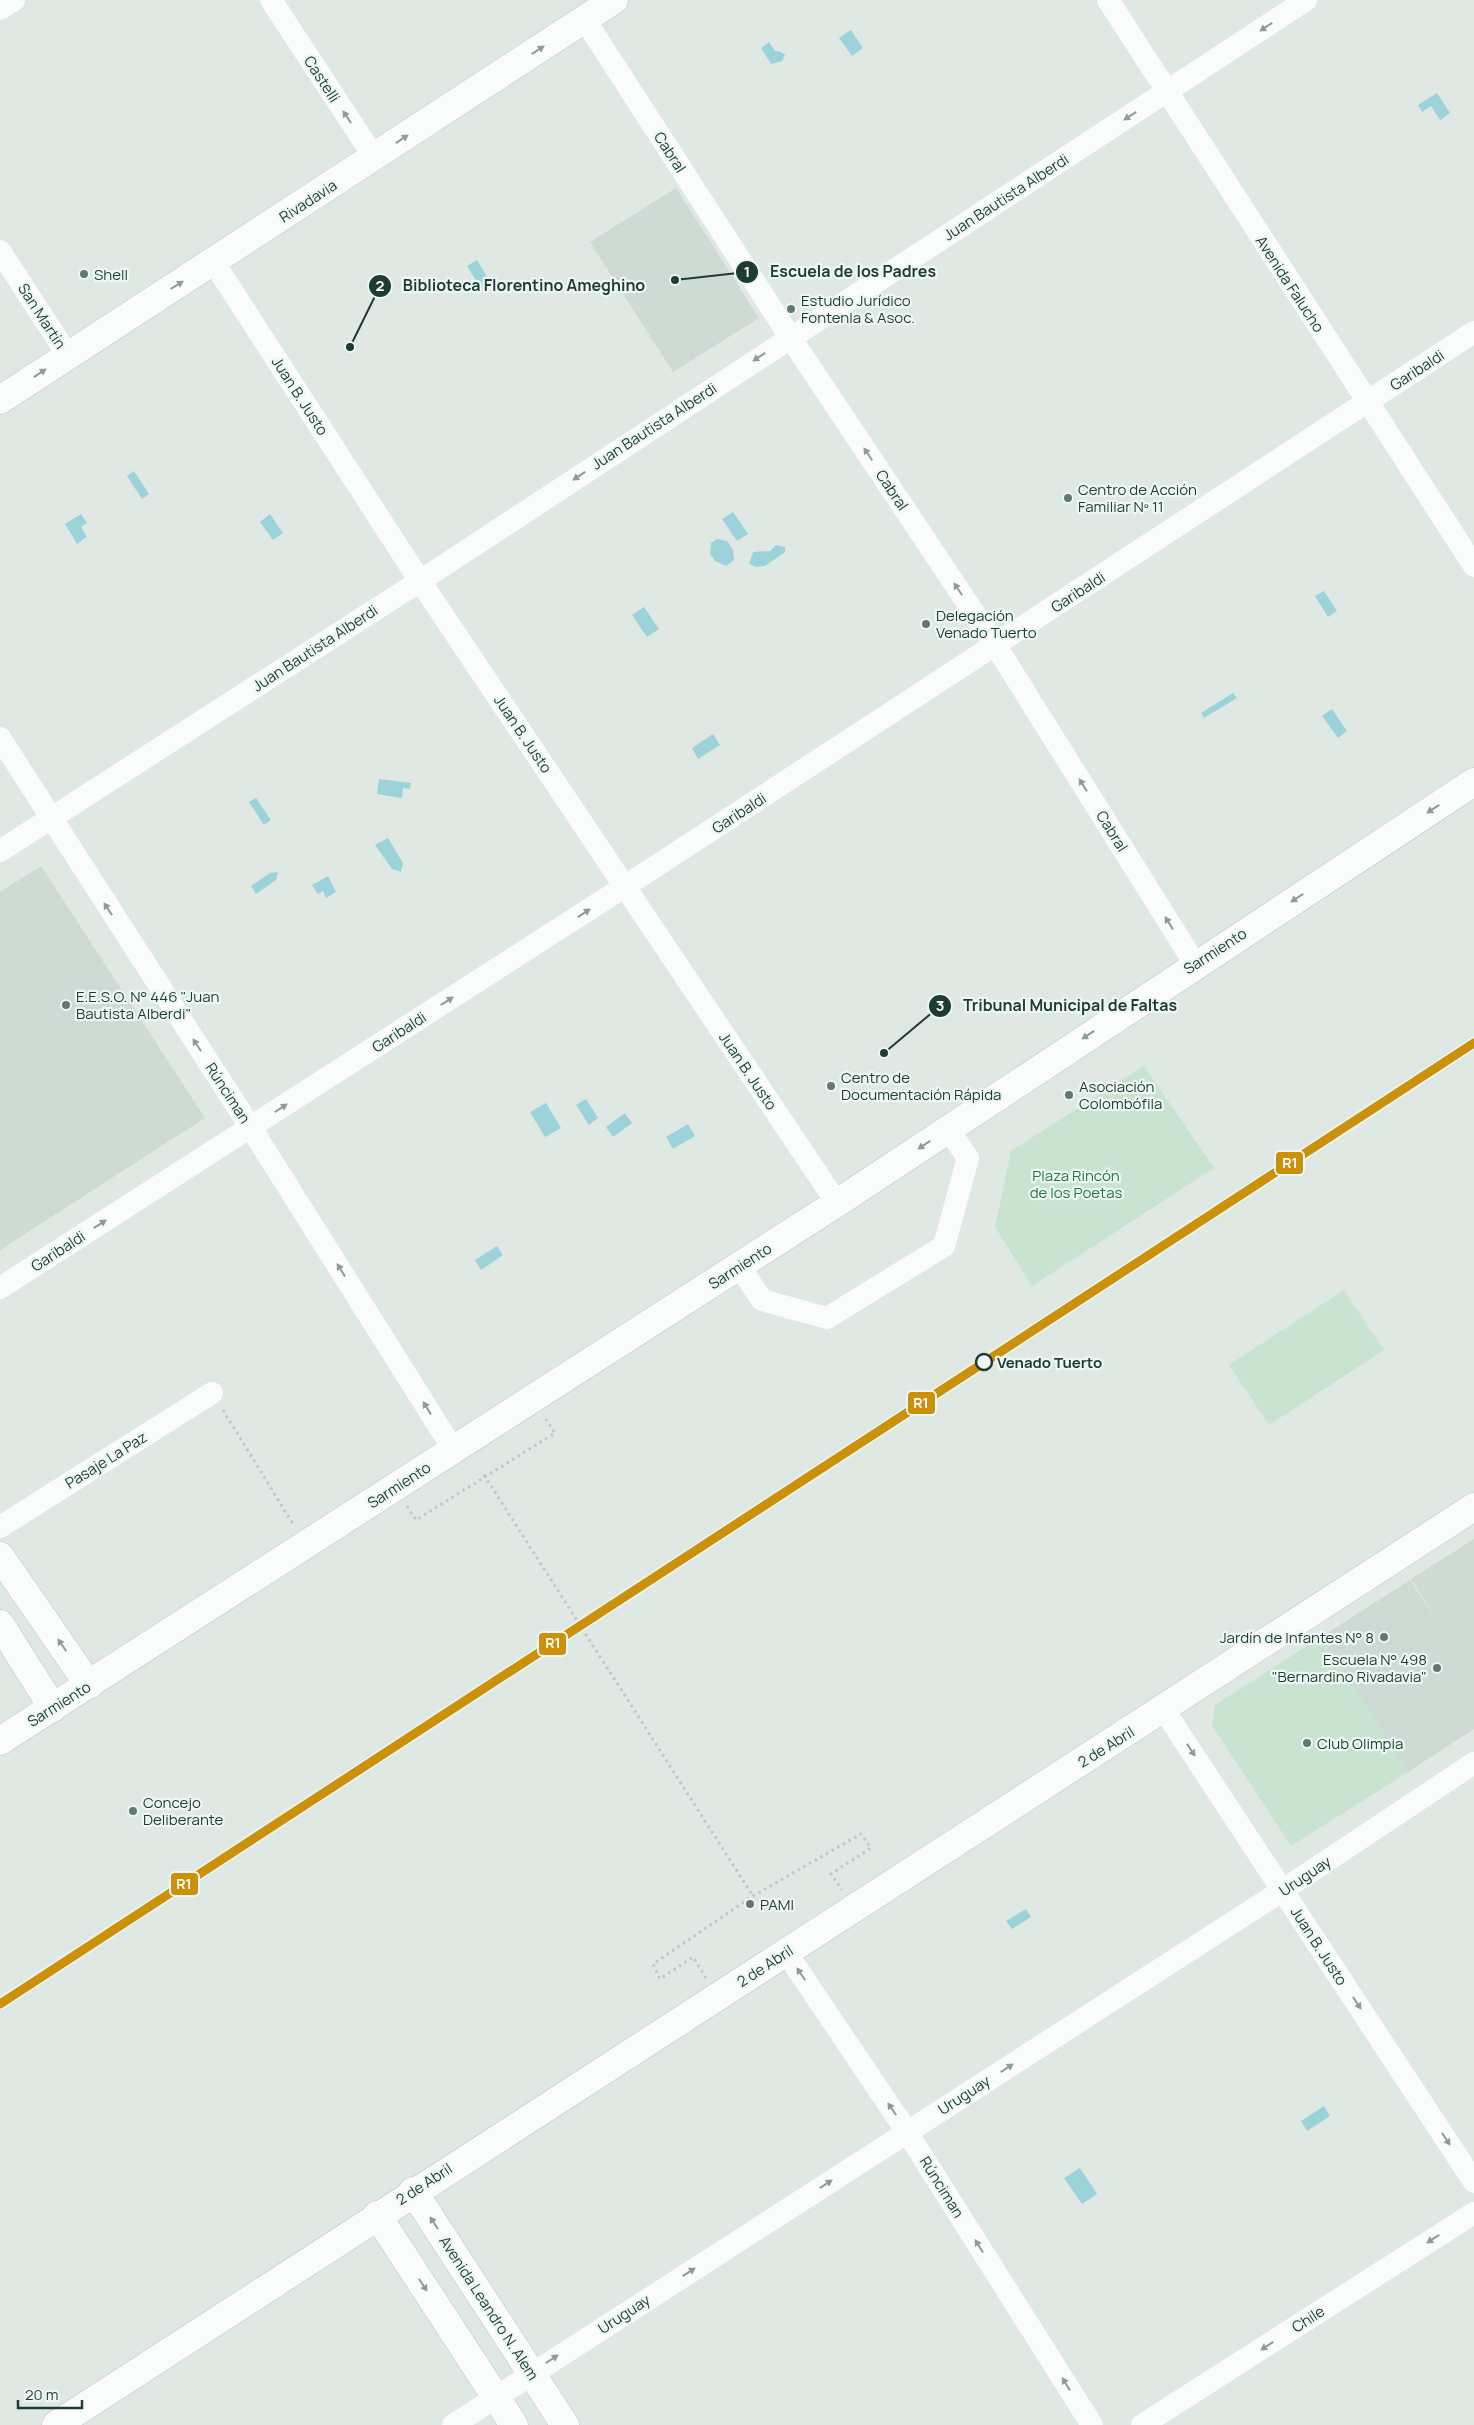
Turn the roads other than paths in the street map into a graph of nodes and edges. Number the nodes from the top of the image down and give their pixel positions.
1 (14, 0) edge
2 (271, 0) edge
3 (614, 0) edge
4 (1108, 0) edge
5 (1306, 0) edge
6 (0, 9) edge
7 (585, 20) junction
8 (1167, 92) junction
9 (374, 157) junction
10 (0, 252) edge
11 (214, 262) junction
12 (1474, 332) edge
13 (790, 336) junction
14 (68, 354) junction
15 (0, 400) edge
16 (1367, 403) junction
17 (1474, 566) edge
18 (420, 581) junction
19 (996, 646) junction
20 (0, 738) edge
21 (1474, 782) edge
22 (50, 819) junction
23 (0, 851) edge
24 (624, 887) junction
25 (1195, 964) junction
26 (251, 1128) junction
27 (948, 1129) junction
28 (837, 1202) junction
29 (739, 1266) junction
30 (0, 1288) edge
31 (212, 1393) road end
32 (453, 1449) junction
33 (1474, 1507) edge
34 (0, 1527) edge
35 (0, 1556) edge
36 (0, 1624) edge
37 (89, 1685) junction
38 (53, 1708) junction
39 (1164, 1710) junction
40 (0, 1741) edge
41 (1474, 1763) edge
42 (1283, 1890) junction
43 (786, 1952) junction
44 (907, 2132) junction
45 (1474, 2182) edge
46 (413, 2192) junction
47 (1474, 2213) edge
48 (377, 2216) junction
49 (531, 2373) junction
50 (496, 2396) junction
51 (56, 2425) edge
52 (453, 2425) edge
53 (514, 2425) edge
54 (565, 2425) edge
55 (1092, 2425) edge
56 (1142, 2425) edge

1 - 6 street
9 -> 2 street, Castelli
3 - 7 street, Rivadavia
4 - 8 street, Avenida Falucho
5 -> 8 street, Juan Bautista Alberdi
9 -> 7 street, Rivadavia
7 - 13 street, Cabral
8 -> 13 street, Juan Bautista Alberdi
8 - 16 street, Avenida Falucho
9 - 11 street, Rivadavia
10 - 14 street, San Martín
14 -> 11 street, Rivadavia
11 - 18 street, Juan B. Justo
12 - 16 street, Garibaldi
13 -> 18 street, Juan Bautista Alberdi
19 -> 13 street, Cabral
15 -> 14 street, Rivadavia
16 - 17 street, Avenida Falucho
16 - 19 street, Garibaldi
18 - 22 street, Juan Bautista Alberdi
18 - 24 street, Juan B. Justo
19 - 24 street, Garibaldi
25 -> 19 street, Cabral
20 - 22 street, Rúnciman
21 -> 25 street, Sarmiento
22 - 23 street, Juan Bautista Alberdi
26 -> 22 street, Rúnciman
26 -> 24 street, Garibaldi
24 - 28 street, Juan B. Justo
25 -> 27 street, Sarmiento
30 -> 26 street, Garibaldi
32 -> 26 street, Rúnciman
27 -> 28 street, Sarmiento
27 - 29 street
28 - 29 street, Sarmiento
29 - 32 street, Sarmiento
31 - 34 street, Pasaje La Paz
32 - 37 street, Sarmiento
33 - 39 street, 2 de Abril
37 -> 35 street
36 - 38 street
37 - 38 street, Sarmiento
38 - 40 street, Sarmiento
39 -> 42 street, Juan B. Justo
39 - 43 street, 2 de Abril
41 - 42 street, Uruguay
44 -> 42 street, Uruguay
42 -> 45 street, Juan B. Justo
44 -> 43 street, Rúnciman
43 - 46 street, 2 de Abril
49 -> 44 street, Uruguay
55 -> 44 street, Rúnciman
46 - 48 street, 2 de Abril
49 -> 46 street, Avenida Leandro N. Alem
47 -> 56 street, Chile
48 -> 50 street
48 - 51 street, 2 de Abril
49 - 50 street, Uruguay
49 - 54 street, Avenida Leandro N. Alem
50 - 52 street, Uruguay
50 - 53 street

